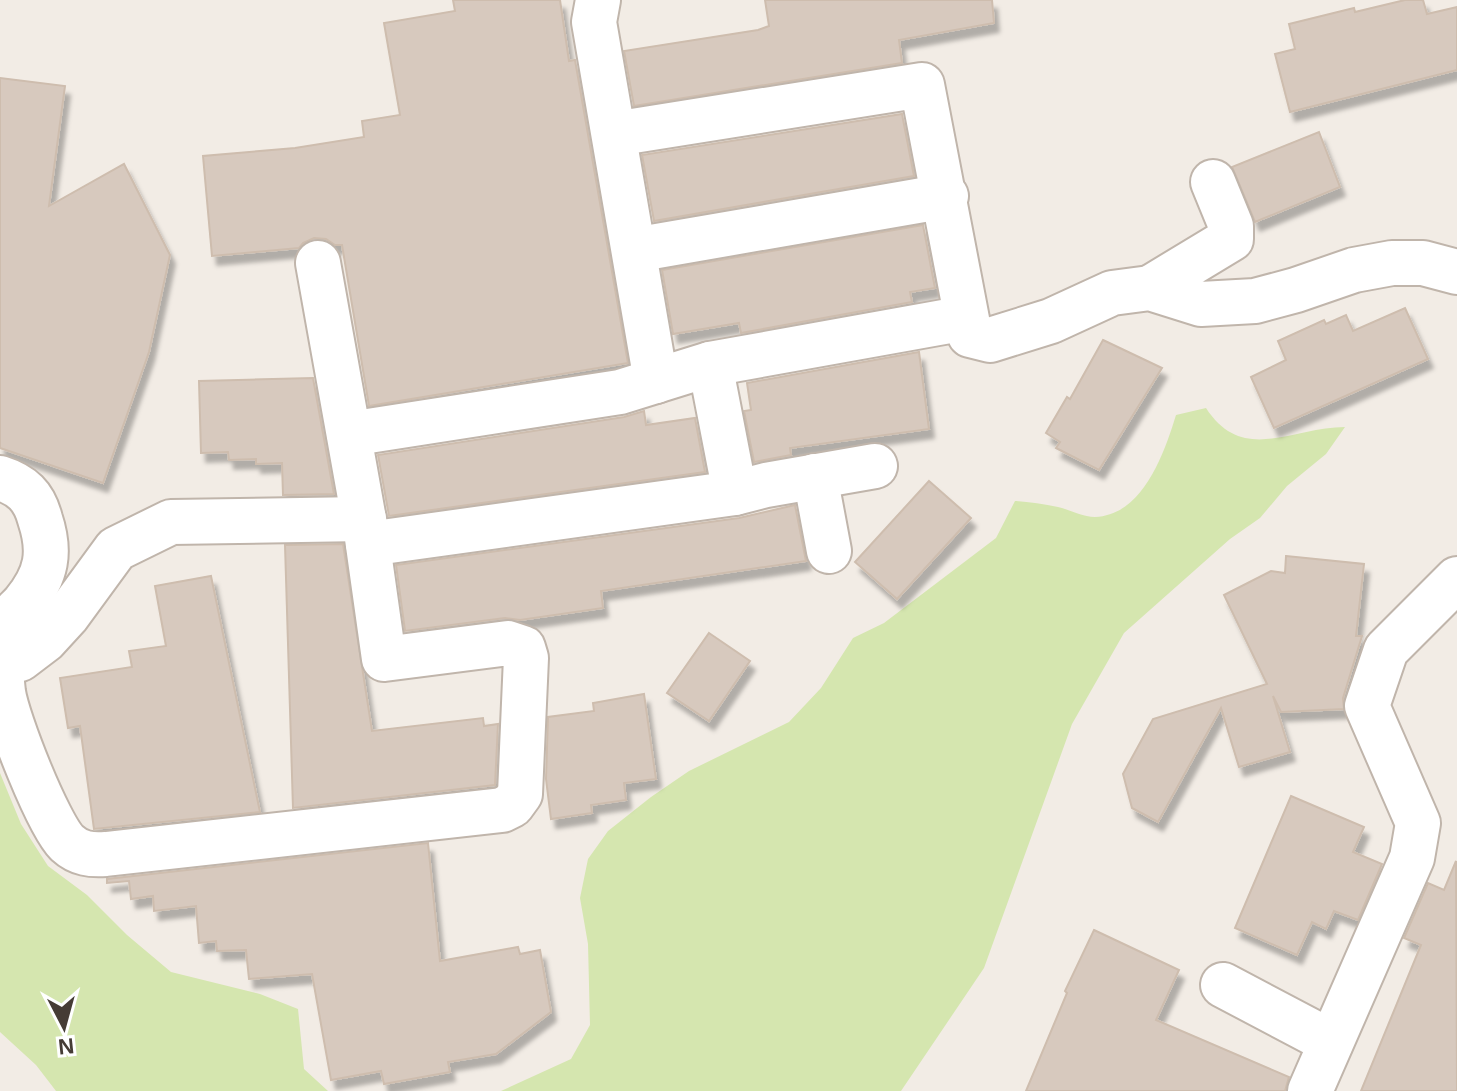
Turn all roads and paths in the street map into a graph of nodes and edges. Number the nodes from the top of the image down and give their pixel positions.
1 (598, 0) edge
2 (614, 134) junction
3 (1213, 182) dead end
4 (946, 196) junction
5 (634, 250) junction
6 (318, 263) dead end
7 (1457, 272) edge
8 (1150, 288) junction
9 (966, 318) junction
10 (710, 364) junction
11 (656, 381) junction
12 (349, 434) junction
13 (875, 466) dead end
14 (815, 476) junction
15 (0, 478) edge
16 (735, 493) junction
17 (366, 532) junction
18 (829, 551) dead end
19 (1457, 579) edge
20 (1, 664) edge
21 (1223, 985) dead end
22 (1331, 1042) junction
23 (1310, 1091) edge

1 - 2 street
2 - 4 street
2 - 5 street
3 - 8 street
4 - 5 street
4 - 9 street
5 - 11 street
6 - 12 street
7 - 8 street
8 - 9 street
9 - 10 street
10 - 11 street
10 - 16 street
11 - 12 street
12 - 17 street
13 - 14 street
14 - 16 street
14 - 18 street
15 - 20 street
16 - 17 street
17 - 20 street
17 - 20 street
19 - 22 street
21 - 22 street
22 - 23 street

